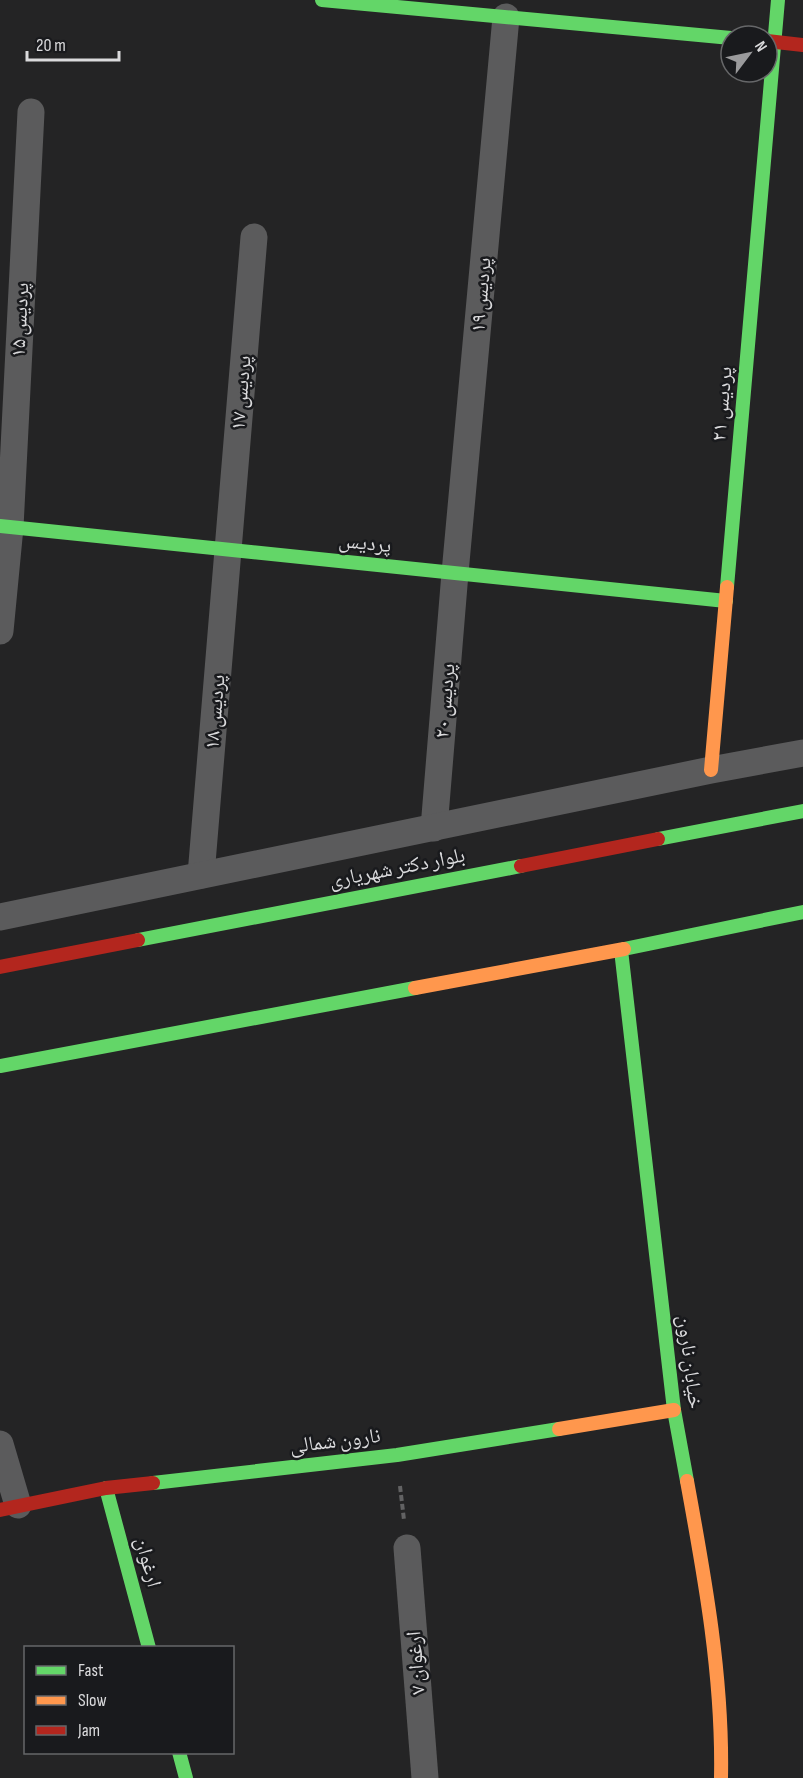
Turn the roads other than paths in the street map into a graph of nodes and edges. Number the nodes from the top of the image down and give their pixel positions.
1 (322, 0) edge
2 (778, 0) edge
3 (506, 17) junction
4 (773, 24) edge
5 (719, 37) edge
6 (779, 42) edge
7 (803, 45) edge
8 (767, 84) edge
9 (31, 112) dead end
10 (254, 237) dead end
11 (5, 527) edge
12 (228, 550) junction
13 (455, 573) junction
14 (726, 601) junction
15 (0, 632) edge
16 (803, 753) edge
17 (711, 770) junction
18 (803, 811) edge
19 (434, 828) junction
20 (201, 875) junction
21 (803, 912) edge
22 (0, 917) edge
23 (621, 950) junction
24 (0, 967) edge
25 (0, 1066) edge
26 (674, 1410) junction
27 (0, 1444) edge
28 (106, 1488) junction
29 (9, 1508) edge
30 (407, 1548) road end
31 (149, 1646) edge
32 (179, 1754) edge
33 (186, 1778) edge
34 (425, 1778) edge
35 (721, 1778) edge

1 - 3 street
2 - 4 street, پردیس ۲۱
3 - 5 street
3 - 13 street, پردیس ۱۹
6 - 7 street
8 - 14 street, پردیس ۲۱
9 - 11 street, پردیس ۱۵
10 - 12 street, پردیس ۱۷
11 - 12 street, پردیس
11 - 15 street, پردیس ۱۵
12 - 13 street, پردیس
12 - 20 street, ۱۸ پردیس
13 - 14 street, پردیس
13 - 19 street, ۲۰ پردیس
14 - 17 street, پردیس ۲۱
16 - 17 street
17 - 19 street
18 - 24 street, بلوار دکتر شهریاری
19 - 20 street
20 - 22 street
21 - 23 street
23 - 25 street
23 - 26 street, خیابان نارون
26 - 28 street, نارون شمالی
26 - 35 street, خیابان نارون
27 - 29 street
28 - 29 street, نارون شمالی
28 - 31 street, ارغوان
30 - 34 street, ارغوان ۷
32 - 33 street

